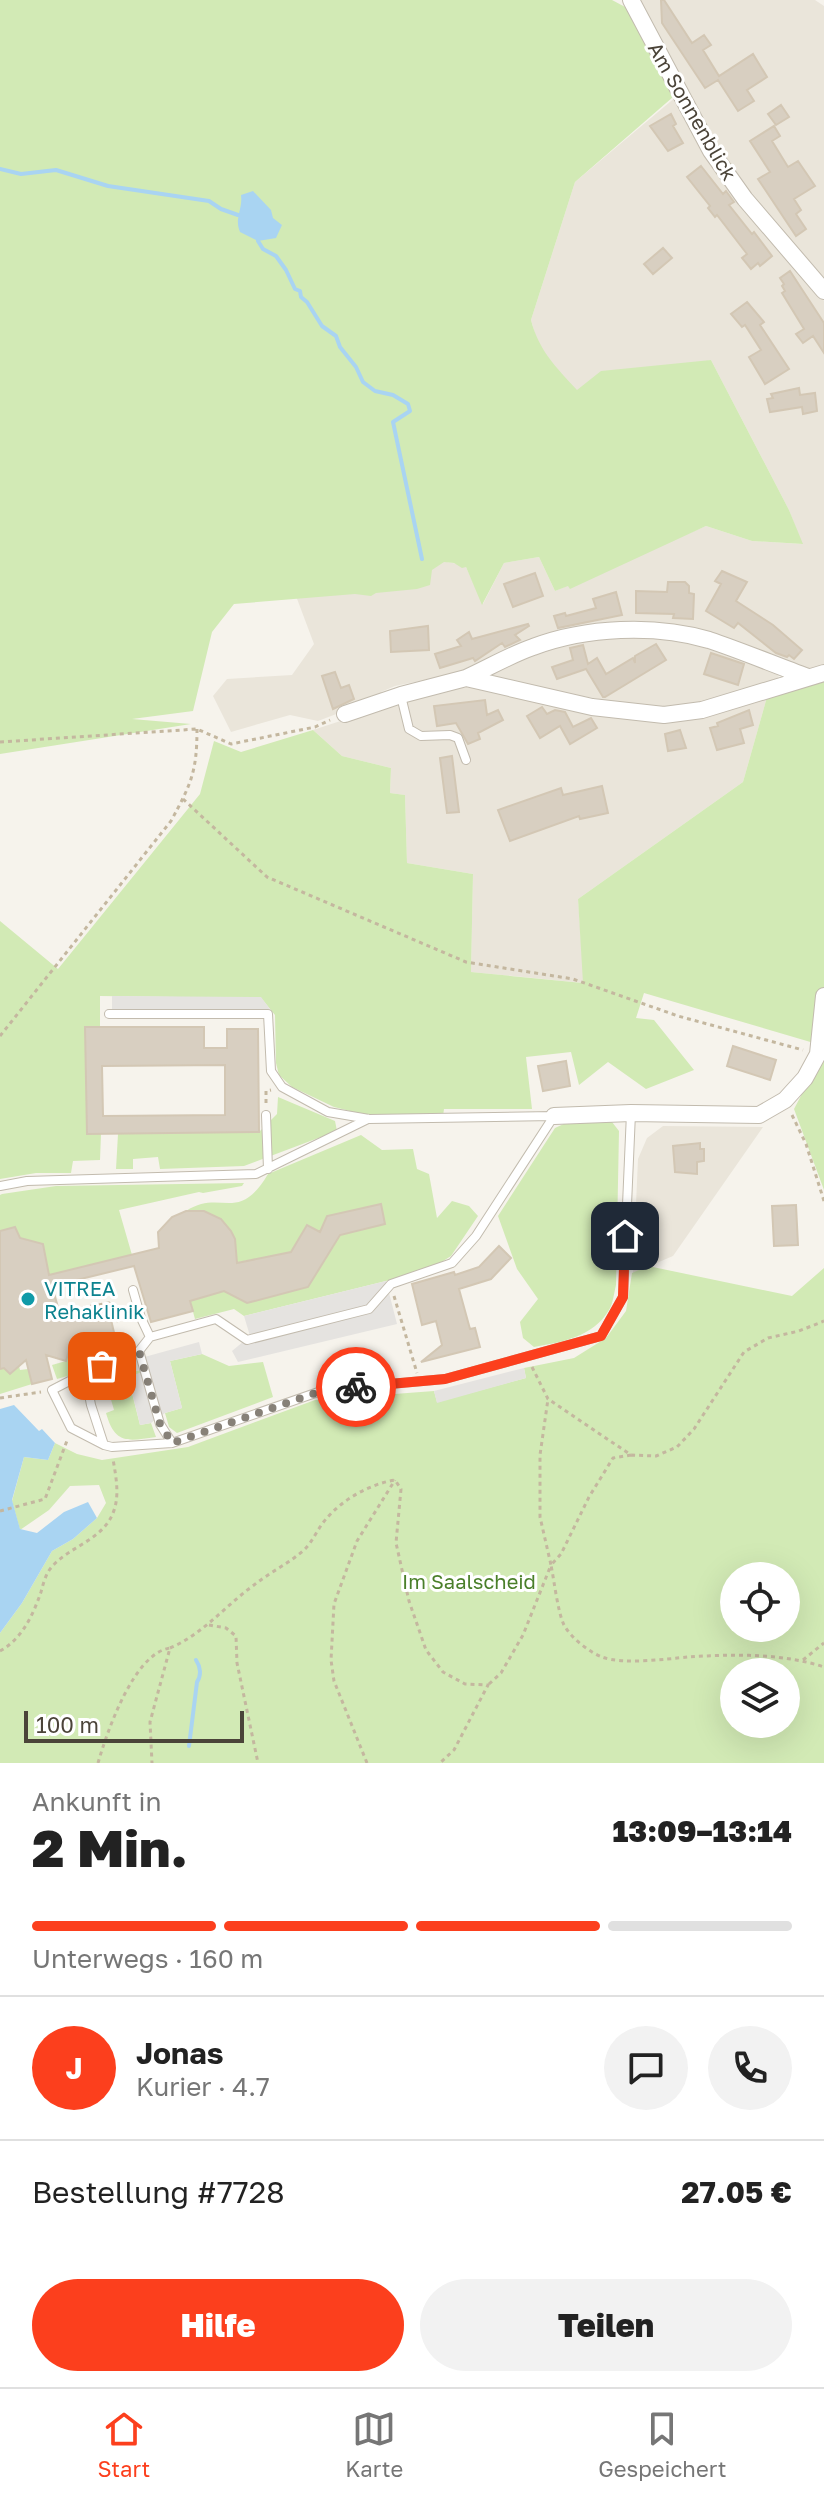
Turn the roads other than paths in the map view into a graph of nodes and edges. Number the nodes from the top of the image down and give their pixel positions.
1 (631, 0) edge
2 (824, 291) edge
3 (816, 675) edge
4 (466, 678) junction
5 (401, 695) junction
6 (345, 714) road end
7 (466, 760) dead end
8 (824, 996) edge
9 (109, 1014) dead end
10 (631, 1113) junction
11 (266, 1115) dead end
12 (554, 1116) junction
13 (369, 1119) junction
14 (268, 1169) junction
15 (0, 1186) edge
16 (133, 1290) dead end
17 (150, 1337) junction
18 (139, 1351) junction
19 (85, 1373) junction
20 (172, 1443) junction
21 (108, 1446) junction

1 - 2 street, Am Sonnenblick
3 - 4 street
3 - 4 street
4 - 5 street
5 - 6 street
5 - 7 lane
8 - 10 street
9 - 13 lane
10 - 12 street
10 - 20 lane
11 - 14 lane
12 - 13 lane
12 - 17 lane
13 - 14 lane
14 - 15 lane
16 - 17 lane
17 - 18 lane
18 - 19 lane
18 - 20 lane
19 - 21 lane
19 - 21 lane
20 - 21 lane

